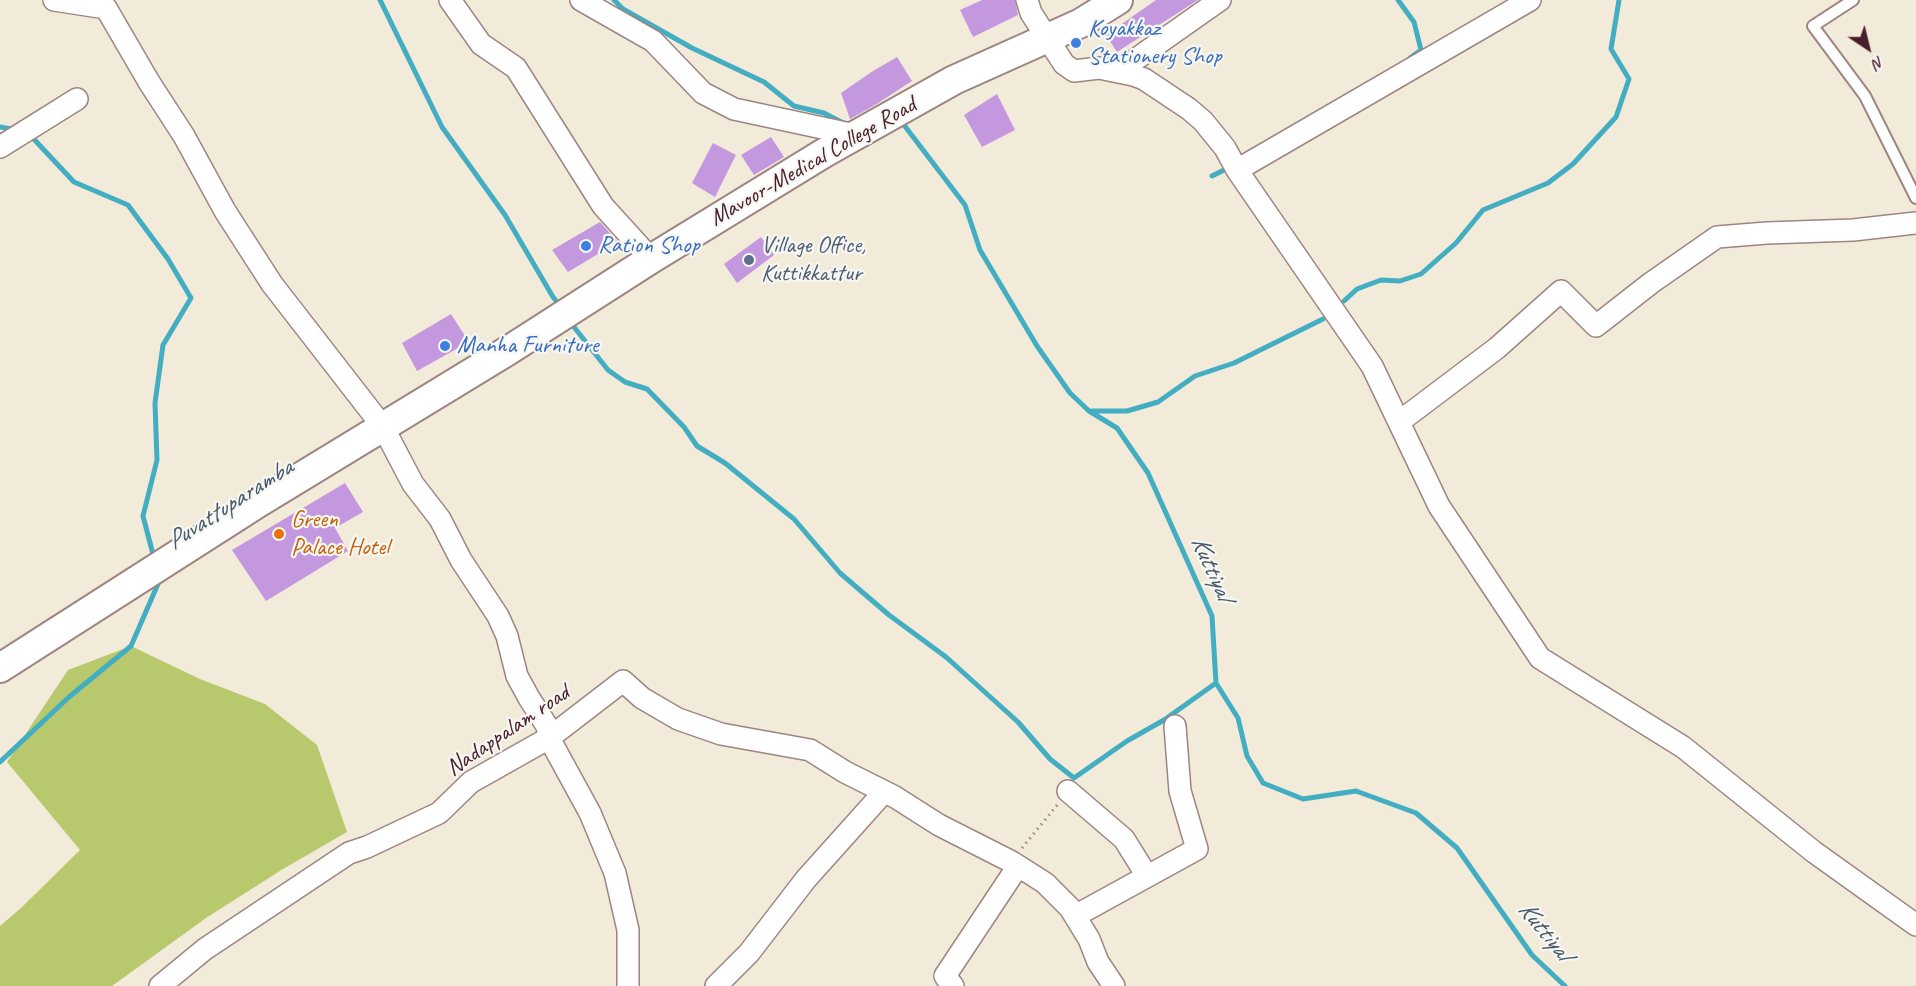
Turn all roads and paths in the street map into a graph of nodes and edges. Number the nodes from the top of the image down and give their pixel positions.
1 (54, 0) edge
2 (450, 0) edge
3 (581, 0) edge
4 (1027, 0) edge
5 (1118, 0) edge
6 (1220, 0) edge
7 (1530, 0) edge
8 (1853, 0) edge
9 (1047, 39) junction
10 (1119, 71) junction
11 (76, 99) dead end
12 (855, 135) junction
13 (0, 147) edge
14 (1237, 170) junction
15 (1916, 198) edge
16 (1916, 223) edge
17 (651, 259) junction
18 (1399, 422) junction
19 (383, 427) junction
20 (0, 668) edge
21 (1175, 726) dead end
22 (549, 738) junction
23 (1068, 791) joint
24 (884, 792) junction
25 (1015, 864) junction
26 (1147, 876) junction
27 (1075, 916) junction
28 (1916, 925) edge
29 (160, 986) edge
30 (628, 986) edge
31 (716, 986) edge
32 (953, 986) edge
33 (1114, 986) edge

1 - 19 street
2 - 17 street
3 - 12 street
4 - 9 street
5 - 9 main road, Mavoor-Medical College Road
6 - 10 street
7 - 14 street
8 - 15 lane
9 - 10 street
9 - 12 main road, Mavoor-Medical College Road
10 - 14 street
11 - 13 street
12 - 17 main road, Mavoor-Medical College Road
14 - 18 street
16 - 18 street
17 - 19 main road, Mavoor-Medical College Road
18 - 28 street
19 - 20 main road, Mavoor-Medical College Road
19 - 22 street
21 - 26 street
22 - 24 street, Nadappalam road
22 - 29 street, Nadappalam road
22 - 30 street
23 - 25 path
23 - 26 street
24 - 25 street, Nadappalam road
24 - 31 street
25 - 27 street, Nadappalam road
25 - 32 street
26 - 27 street
27 - 33 street, Nadappalam road

